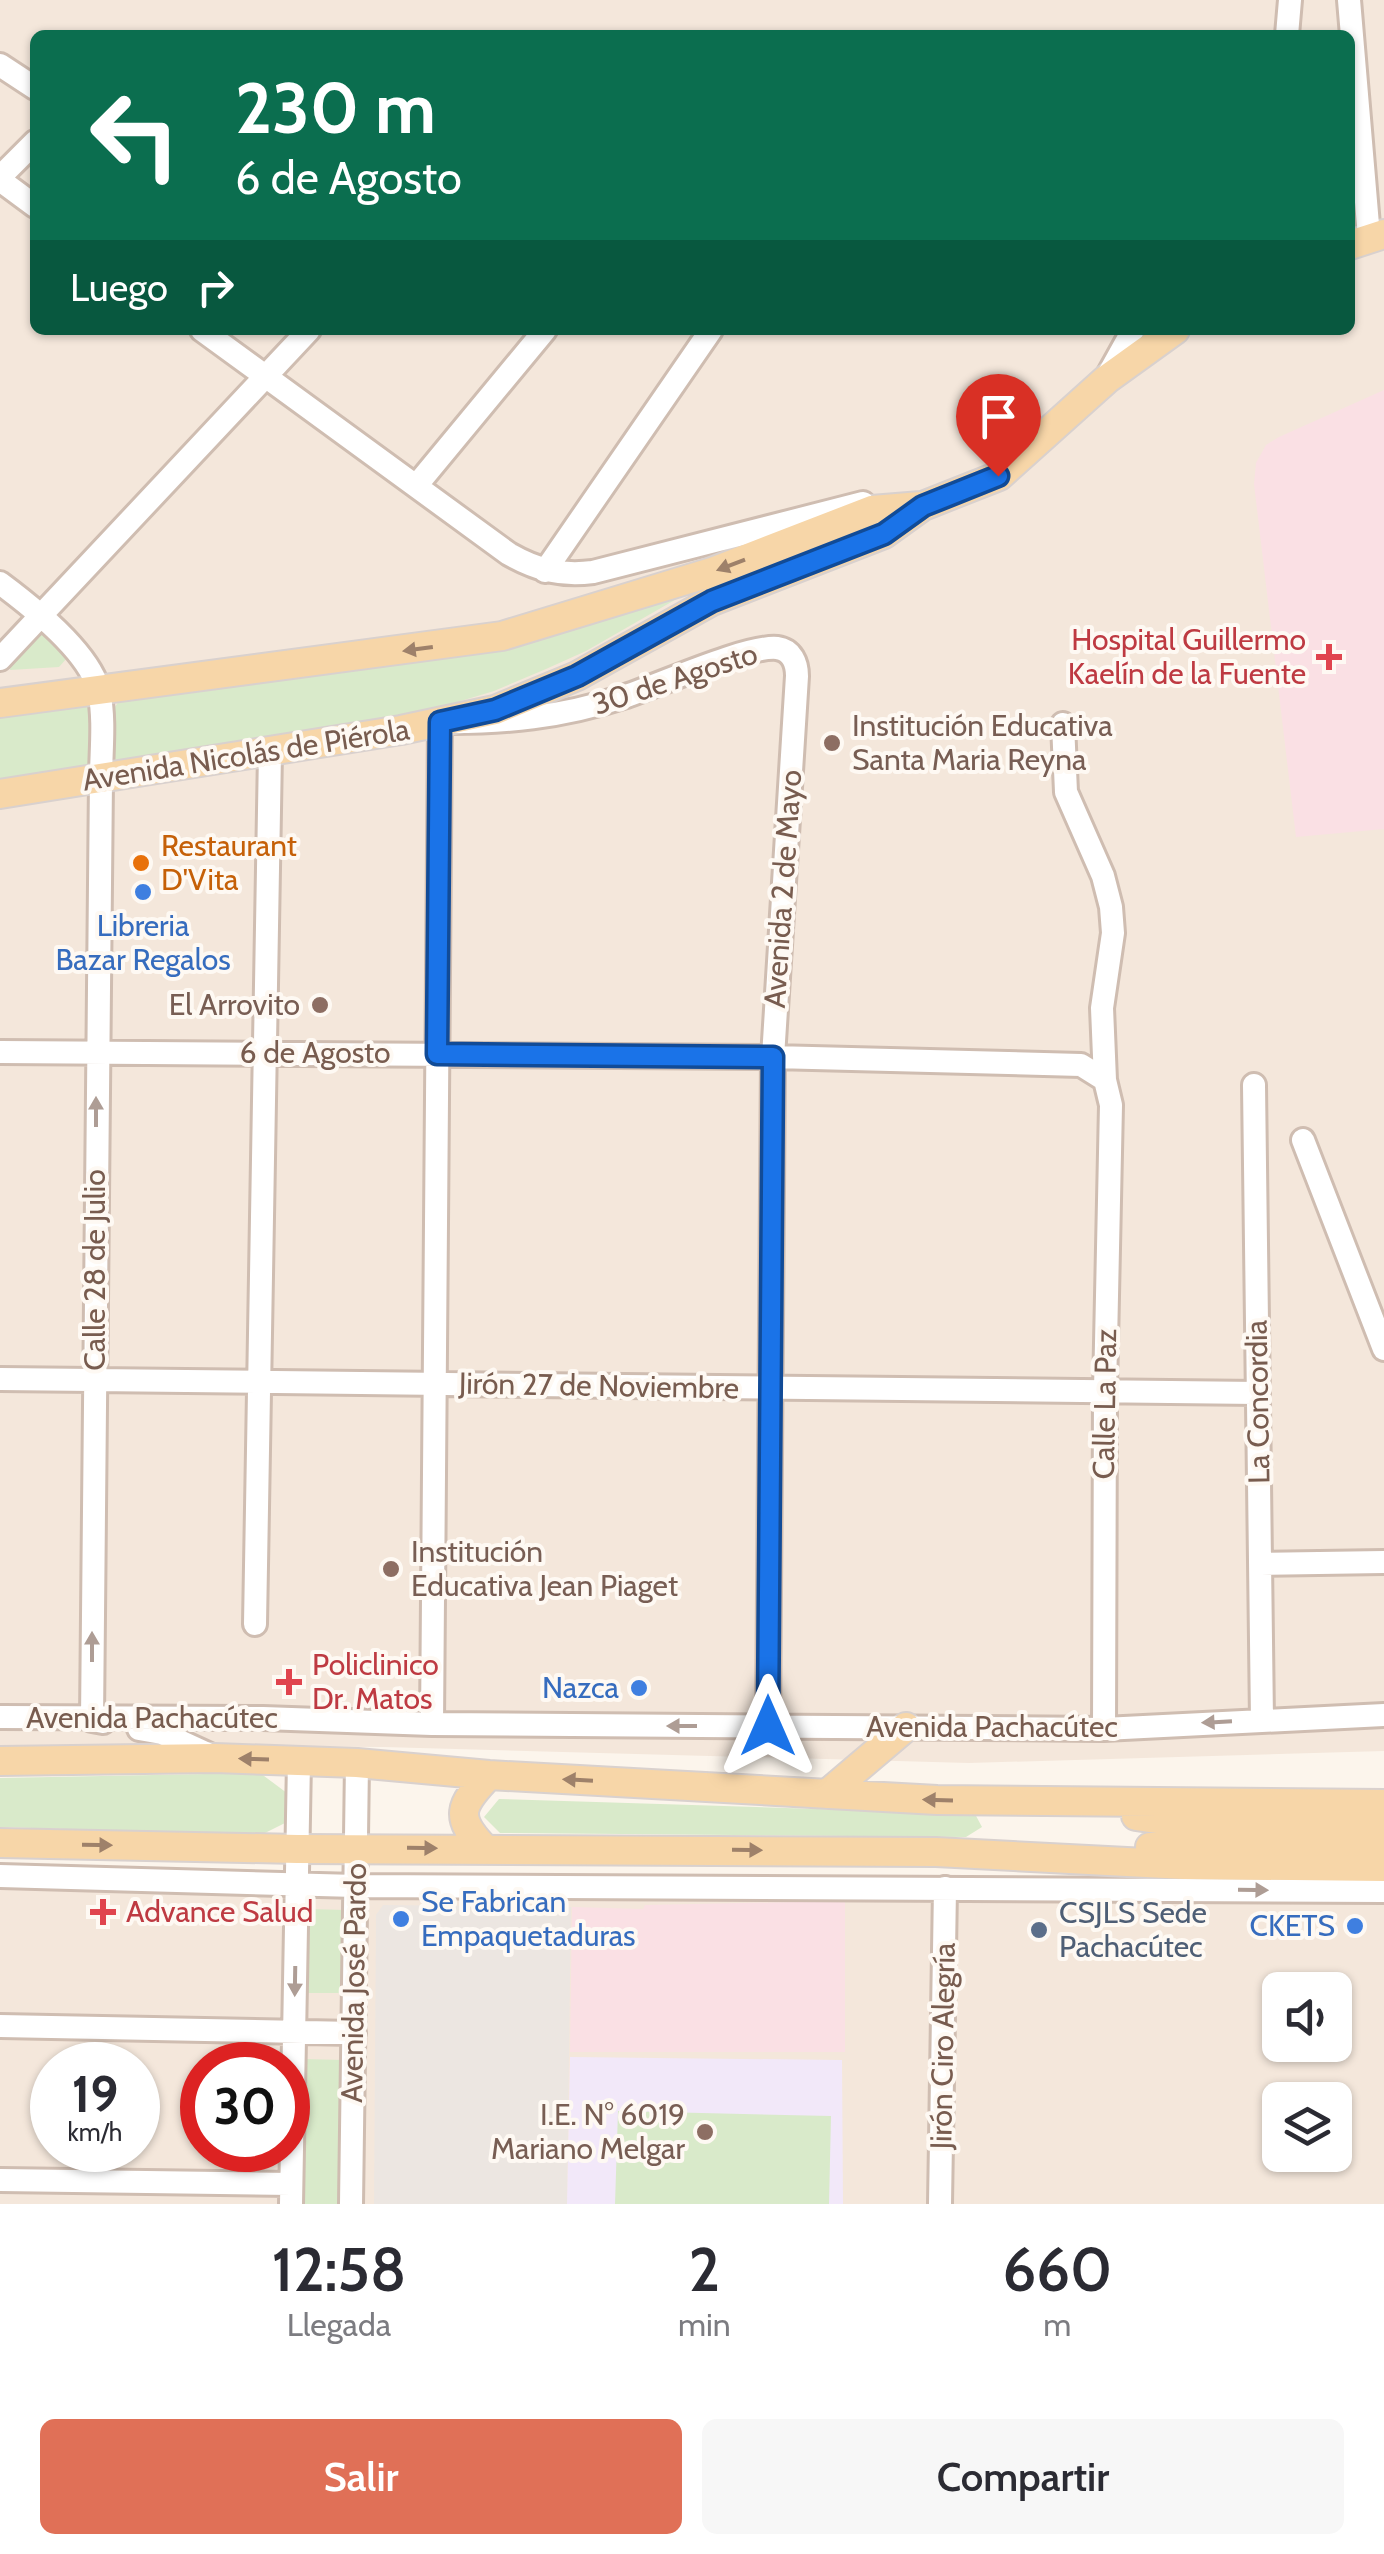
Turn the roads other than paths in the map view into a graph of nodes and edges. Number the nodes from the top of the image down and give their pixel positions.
1 (1290, 0) edge
2 (1349, 0) edge
3 (1287, 30) edge
4 (1351, 30) edge
5 (0, 65) edge
6 (1355, 75) edge
7 (30, 85) edge
8 (30, 147) edge
9 (0, 178) edge
10 (30, 202) edge
11 (1368, 239) edge
12 (209, 335) edge
13 (303, 335) edge
14 (541, 335) edge
15 (708, 335) edge
16 (1130, 335) edge
17 (1168, 335) edge
18 (266, 376) junction
19 (1106, 378) junction
20 (416, 486) junction
21 (962, 490) junction
22 (923, 506) junction
23 (545, 571) junction
24 (0, 583) edge
25 (42, 615) junction
26 (790, 654) joint
27 (0, 659) edge
28 (99, 690) junction
29 (0, 703) edge
30 (440, 722) junction
31 (1063, 724) dead end
32 (270, 752) junction
33 (102, 779) junction
34 (0, 794) edge
35 (0, 1052) edge
36 (97, 1052) junction
37 (265, 1052) junction
38 (437, 1054) junction
39 (773, 1057) junction
40 (1105, 1080) junction
41 (1254, 1085) dead end
42 (1304, 1140) dead end
43 (1384, 1349) edge
44 (0, 1379) edge
45 (94, 1380) junction
46 (259, 1382) junction
47 (433, 1384) junction
48 (770, 1388) junction
49 (1105, 1391) junction
50 (1258, 1393) junction
51 (1384, 1562) edge
52 (1261, 1564) junction
53 (255, 1624) dead end
54 (1384, 1715) edge
55 (0, 1717) edge
56 (92, 1720) junction
57 (1262, 1720) junction
58 (432, 1724) junction
59 (768, 1726) junction
60 (906, 1727) junction
61 (1104, 1729) junction
62 (215, 1758) junction
63 (299, 1760) junction
64 (0, 1761) edge
65 (357, 1763) junction
66 (489, 1775) junction
67 (827, 1794) junction
68 (1035, 1803) junction
69 (1384, 1804) edge
70 (1384, 1826) edge
71 (0, 1843) edge
72 (356, 1848) junction
73 (1384, 1848) edge
74 (298, 1849) junction
75 (485, 1849) junction
76 (1018, 1855) junction
77 (1384, 1867) edge
78 (0, 1876) edge
79 (297, 1885) junction
80 (356, 1886) junction
81 (946, 1888) junction
82 (1384, 1891) edge
83 (0, 2026) edge
84 (354, 2033) junction
85 (294, 2034) junction
86 (0, 2180) edge
87 (291, 2194) edge
88 (351, 2204) edge
89 (940, 2204) edge

1 - 3 street
2 - 4 street
5 - 7 street
6 - 11 street
8 - 9 street
9 - 10 street
12 - 18 street
13 - 18 street
14 - 20 street
15 - 23 street
16 - 19 street
17 - 19 main road, Avenida Nicolás de Piérola
18 - 20 street
18 - 25 street
19 - 21 main road, Avenida Nicolás de Piérola
20 - 23 street
21 - 22 main road, Avenida Nicolás de Piérola
21 - 23 street
22 -> 28 main road, Avenida Nicolás de Piérola
22 - 30 main road, Avenida Nicolás de Piérola
24 - 25 street
25 - 27 street
25 - 28 street
26 - 30 street, 30 de Agosto
26 - 39 street, Avenida 2 de Mayo
28 - 29 main road, Avenida Nicolás de Piérola
28 - 33 street, Calle 28 de Julio
30 - 32 main road, Avenida Nicolás de Piérola
30 - 38 street
31 - 40 street, Calle La Paz
32 - 33 main road, Avenida Nicolás de Piérola
32 - 37 street
33 - 34 main road, Avenida Nicolás de Piérola
33 - 36 street, Calle 28 de Julio
35 - 36 street, 6 de Agosto
36 - 37 street, 6 de Agosto
45 -> 36 street, Calle 28 de Julio
37 - 38 street, 6 de Agosto
37 - 46 street
38 - 39 street, 6 de Agosto
38 - 47 street
39 - 40 street, 6 de Agosto
39 - 48 street, Avenida 2 de Mayo
40 - 49 street, Calle La Paz
41 - 50 street, La Concordia
42 - 43 street
44 - 45 street, Jirón 27 de Noviembre
45 - 46 street, Jirón 27 de Noviembre
56 -> 45 street, Calle 28 de Julio
46 - 47 street, Jirón 27 de Noviembre
46 - 53 street
47 - 48 street, Jirón 27 de Noviembre
47 - 58 street
48 - 49 street, Jirón 27 de Noviembre
48 - 59 street, Avenida 2 de Mayo
49 - 50 street, Jirón 27 de Noviembre
49 - 61 street, Calle La Paz
50 - 52 street, La Concordia
51 - 52 street
52 - 57 street, La Concordia
54 - 57 street, Avenida Pachacútec
55 - 56 street, Avenida Pachacútec
56 - 58 street, Avenida Pachacútec
56 - 62 street
57 -> 61 street, Avenida Pachacútec
59 -> 58 street, Avenida Pachacútec
59 - 60 street, Avenida Pachacútec
60 - 61 street, Avenida Pachacútec
60 - 67 main road
63 -> 62 main road, Avenida Pachacútec
62 - 64 main road, Avenida Pachacútec
63 - 65 main road, Avenida Pachacútec
63 - 74 street, Avenida José Pardo
65 - 66 main road, Avenida Pachacútec
65 - 72 street, Avenida José Pardo
67 -> 66 main road, Avenida Pachacútec
66 - 75 main road
68 -> 67 main road, Avenida Pachacútec
68 - 69 main road, Avenida Pachacútec
68 - 70 main road, Avenida Pachacútec
71 -> 74 main road
72 - 74 main road
72 -> 75 main road
72 - 80 street, Avenida José Pardo
73 - 76 main road
74 - 79 street, Avenida José Pardo
75 -> 76 main road
76 - 77 main road
78 - 79 street
79 - 80 street
79 -> 85 street, Avenida José Pardo
80 - 81 street
80 - 84 street, Avenida José Pardo
81 -> 82 street
81 - 89 street, Jirón Ciro Alegría
83 - 85 street
84 - 85 street
84 - 88 street, Avenida José Pardo
85 - 87 street, Avenida José Pardo
86 - 87 street

